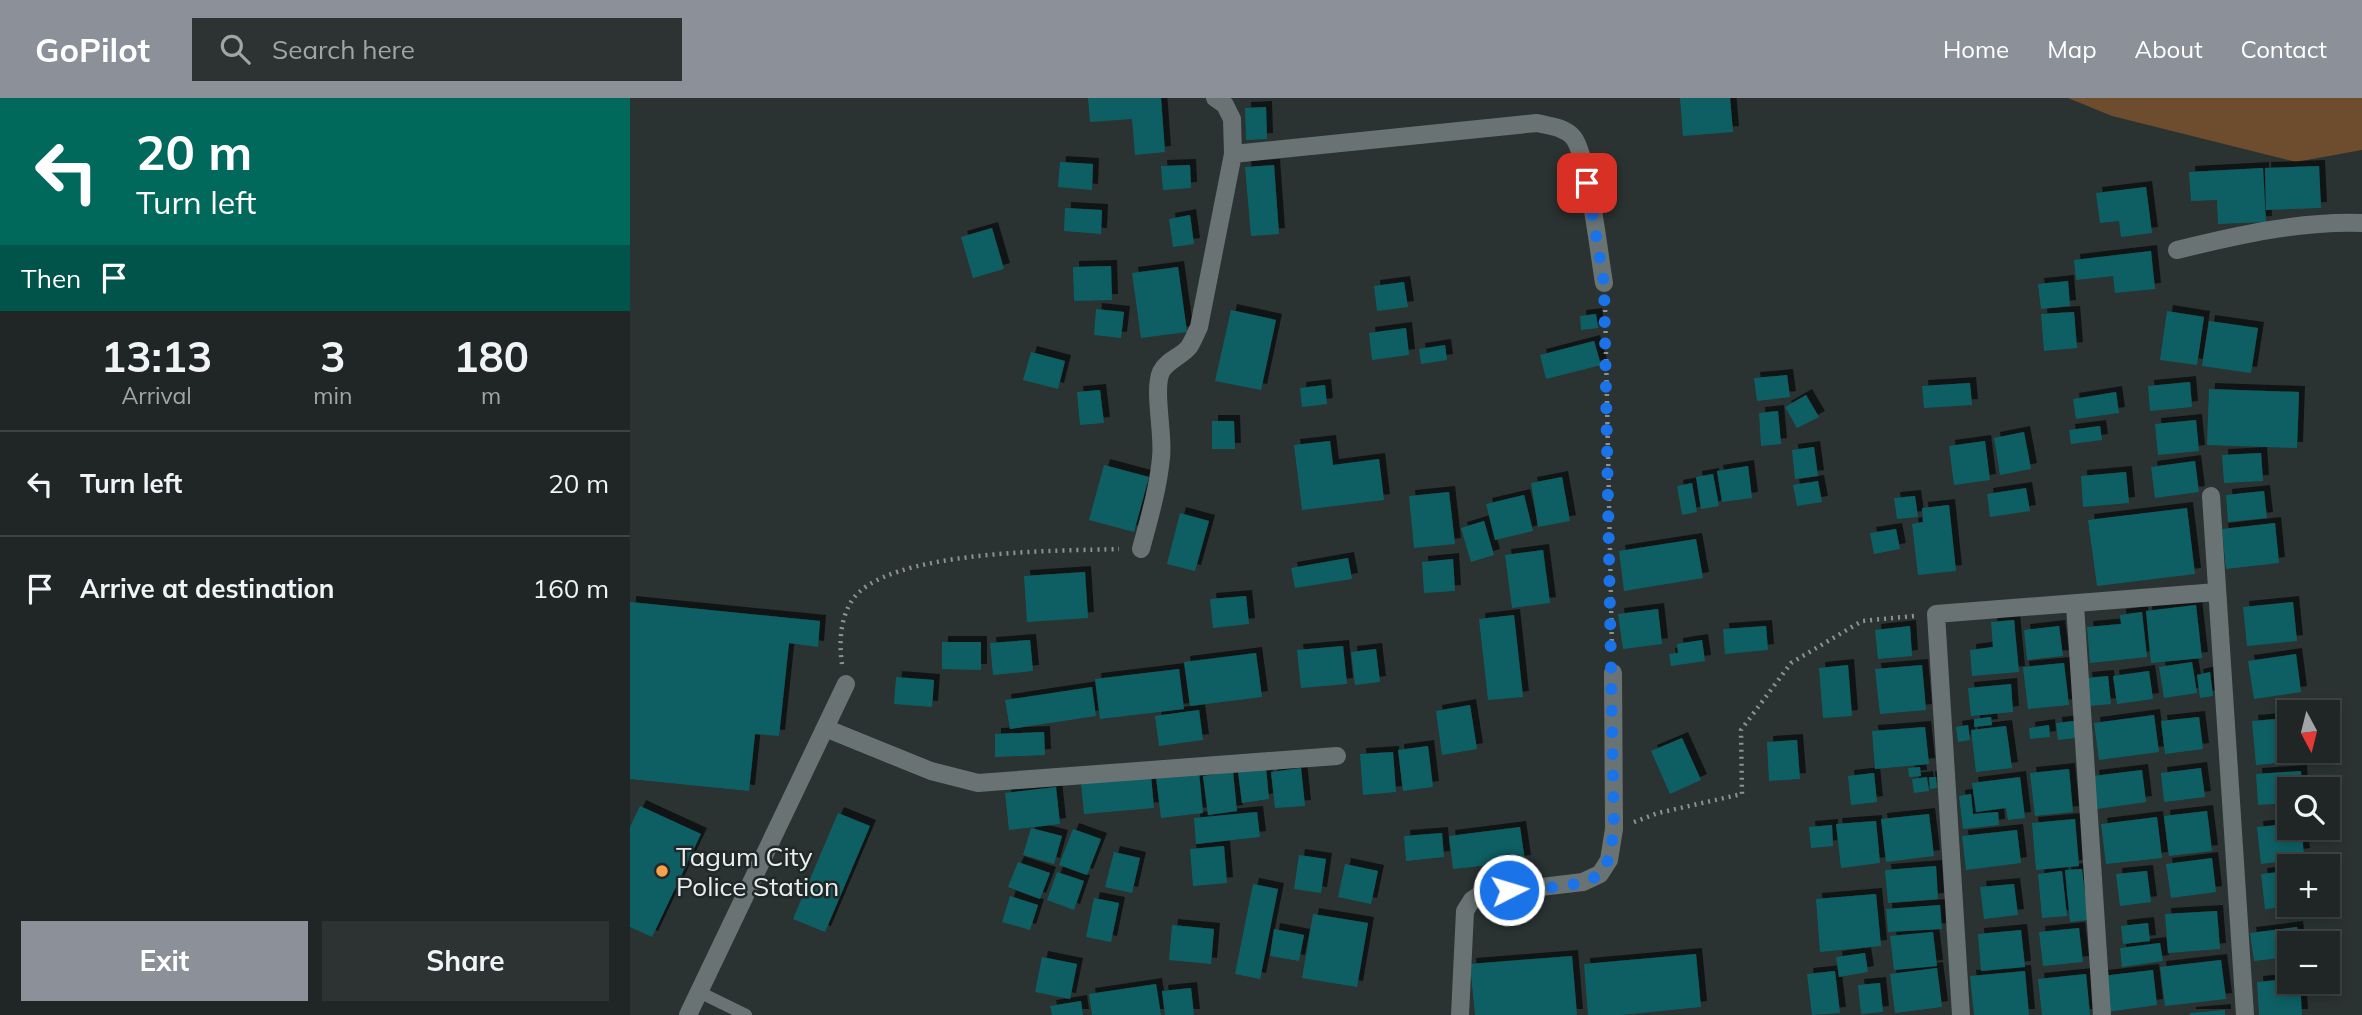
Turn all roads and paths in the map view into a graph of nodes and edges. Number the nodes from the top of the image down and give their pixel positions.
1 (1215, 98) edge
2 (1233, 155) junction
3 (2362, 223) edge
4 (2177, 250) dead end
5 (1604, 283) joint
6 (2211, 496) dead end
7 (1141, 549) joint
8 (2217, 592) junction
9 (2075, 605) junction
10 (1936, 614) junction
11 (1613, 673) joint
12 (846, 684) joint
13 (825, 728) junction
14 (1337, 756) dead end
15 (1614, 829) junction
16 (699, 992) junction
17 (688, 1015) edge
18 (746, 1015) edge
19 (1460, 1015) edge
20 (1961, 1015) edge
21 (2102, 1015) edge
22 (2245, 1015) edge

1 - 2 street
2 - 5 street
2 - 7 street
3 - 4 street
5 - 11 path
6 - 8 street
7 - 12 path
8 - 9 street
8 - 22 street
9 - 10 street
9 - 21 street
10 - 15 path
10 - 20 street
11 - 15 street
12 - 13 street
13 - 14 street
13 - 16 street
15 - 19 street
16 - 17 street
16 - 18 lane

